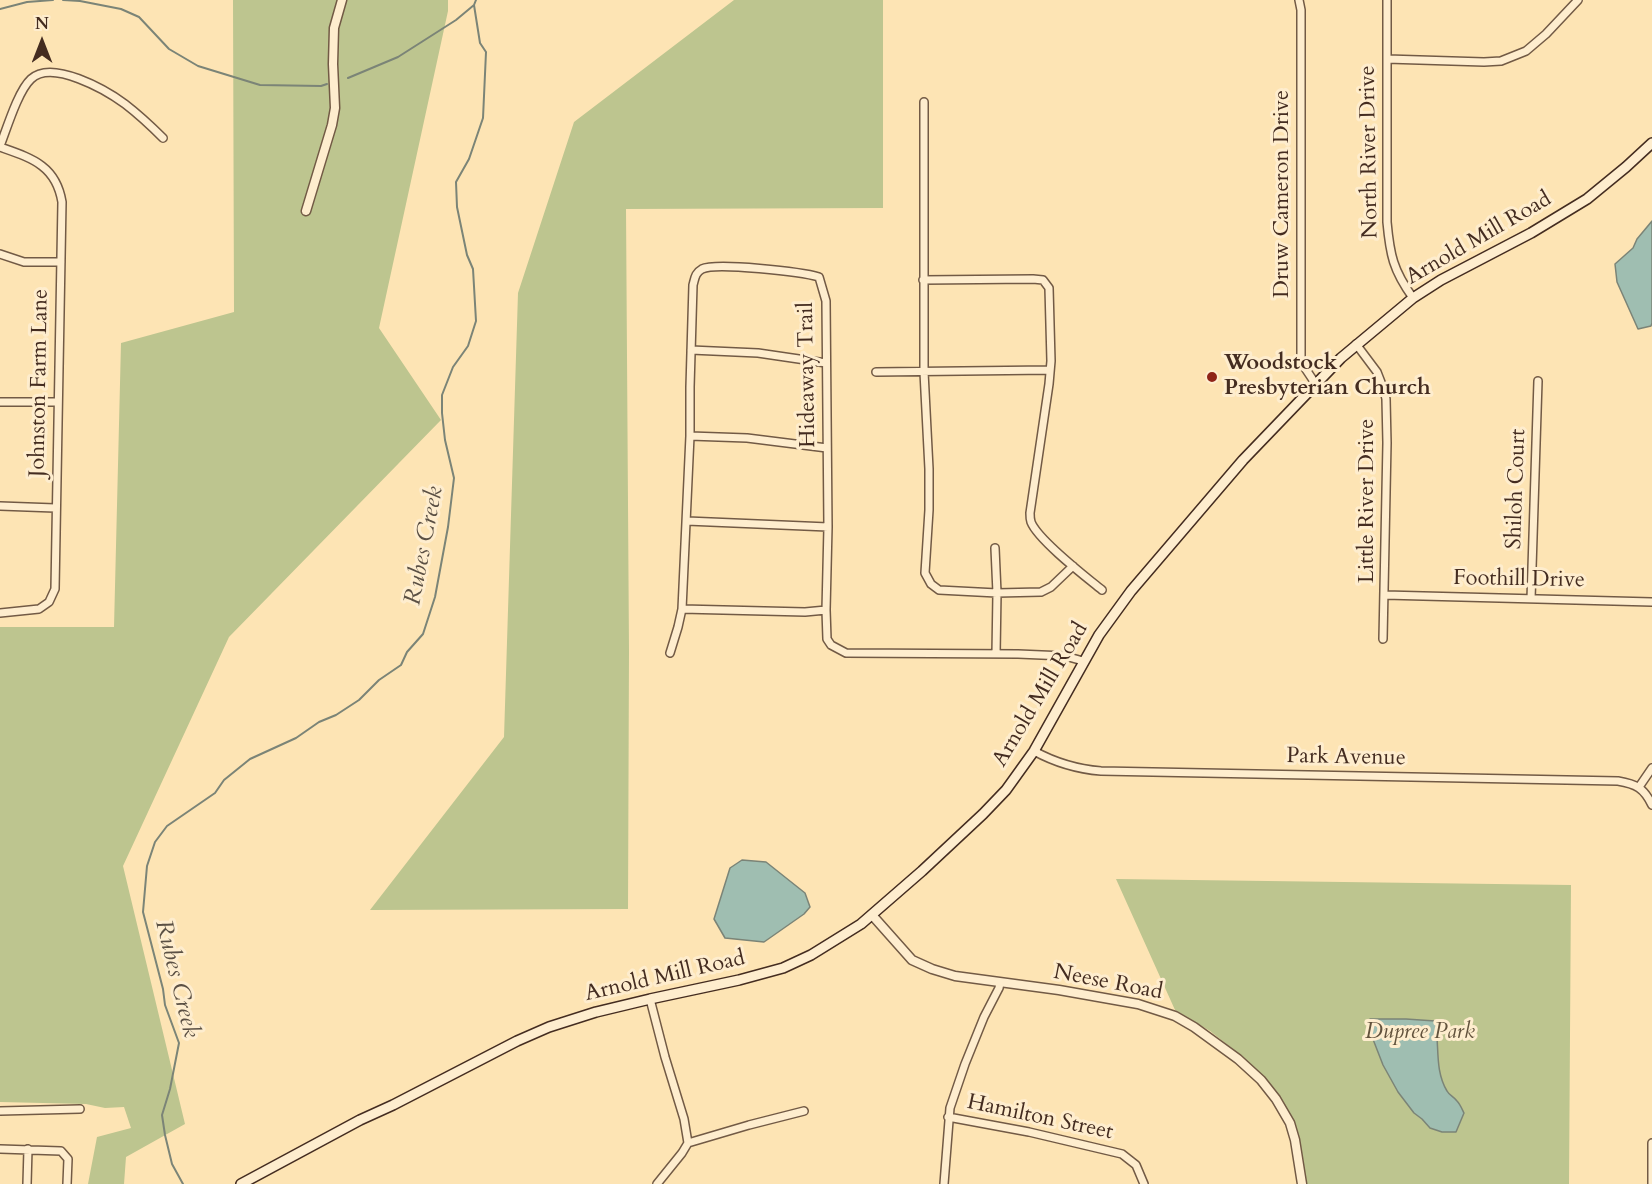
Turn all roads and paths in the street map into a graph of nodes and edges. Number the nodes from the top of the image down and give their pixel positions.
1 (342, 0) edge
2 (1299, 0) edge
3 (1387, 0) edge
4 (1578, 0) edge
5 (1387, 59) junction
6 (924, 102) dead end
7 (164, 138) dead end
8 (1652, 143) edge
9 (0, 147) edge
10 (306, 211) dead end
11 (0, 254) edge
12 (61, 262) junction
13 (923, 280) junction
14 (1413, 298) junction
15 (1356, 344) junction
16 (691, 350) junction
17 (826, 363) junction
18 (1050, 370) junction
19 (876, 372) dead end
20 (924, 372) junction
21 (1538, 381) dead end
22 (1315, 383) junction
23 (0, 402) edge
24 (58, 402) junction
25 (690, 436) junction
26 (827, 448) junction
27 (0, 506) edge
28 (55, 508) junction
29 (687, 521) junction
30 (828, 527) junction
31 (995, 548) dead end
32 (1073, 566) junction
33 (1102, 590) dead end
34 (997, 593) junction
35 (1385, 595) junction
36 (1531, 599) junction
37 (1652, 602) edge
38 (682, 609) junction
39 (826, 610) junction
40 (0, 613) edge
41 (1383, 639) dead end
42 (670, 653) dead end
43 (996, 654) junction
44 (1083, 661) junction
45 (1034, 751) junction
46 (1652, 768) edge
47 (1639, 787) junction
48 (1652, 804) edge
49 (872, 915) junction
50 (1000, 982) junction
51 (650, 999) junction
52 (80, 1109) dead end
53 (0, 1111) edge
54 (804, 1111) dead end
55 (948, 1117) junction
56 (688, 1143) junction
57 (1652, 1143) edge
58 (0, 1149) edge
59 (28, 1149) junction
60 (27, 1184) edge
61 (68, 1184) edge
62 (241, 1184) edge
63 (657, 1184) edge
64 (944, 1184) edge
65 (1144, 1184) edge
66 (1302, 1184) edge
67 (1652, 1184) edge

1 - 10 street
2 - 22 street, Druw Cameron Drive
3 - 5 street, North River Drive
4 - 5 street
5 - 14 street, North River Drive
6 - 13 street
7 - 9 street
8 - 14 main road, Arnold Mill Road
9 - 12 street, Johnston Farm Lane
11 - 12 street
12 - 24 street, Johnston Farm Lane
13 - 18 street
13 - 20 street
14 - 15 main road, Arnold Mill Road
15 - 22 main road, Arnold Mill Road
15 - 35 street, Little River Drive
16 - 17 street
16 - 17 street, Hideaway Trail
16 - 25 street, Hideaway Trail
17 - 26 street, Hideaway Trail
18 - 20 street
18 - 32 street
19 - 20 street
20 - 34 street
21 - 36 street, Shiloh Court
22 - 44 main road, Arnold Mill Road
23 - 24 street
24 - 28 street, Johnston Farm Lane
25 - 26 street
25 - 29 street, Hideaway Trail
26 - 30 street, Hideaway Trail
27 - 28 street
28 - 40 street, Johnston Farm Lane
29 - 30 street
29 - 38 street, Hideaway Trail
30 - 39 street, Hideaway Trail
31 - 34 street
32 - 33 street
32 - 34 street
34 - 43 street
35 - 36 street, Foothill Drive
35 - 41 street, Little River Drive
36 - 37 street, Foothill Drive
38 - 39 street
38 - 42 street, Hideaway Trail
39 - 43 street, Hideaway Trail
43 - 44 street
44 - 45 main road, Arnold Mill Road
45 - 47 street, Park Avenue
45 - 49 main road, Arnold Mill Road
46 - 47 street
47 - 48 street
49 - 50 street, Neese Road
49 - 51 main road, Arnold Mill Road
50 - 55 street
50 - 66 street, Neese Road
51 - 56 street
51 - 62 main road, Arnold Mill Road
52 - 53 street
54 - 56 street
55 - 64 street
55 - 65 street, Hamilton Street
56 - 63 street
57 - 67 street
58 - 59 street
59 - 60 street
59 - 61 street

